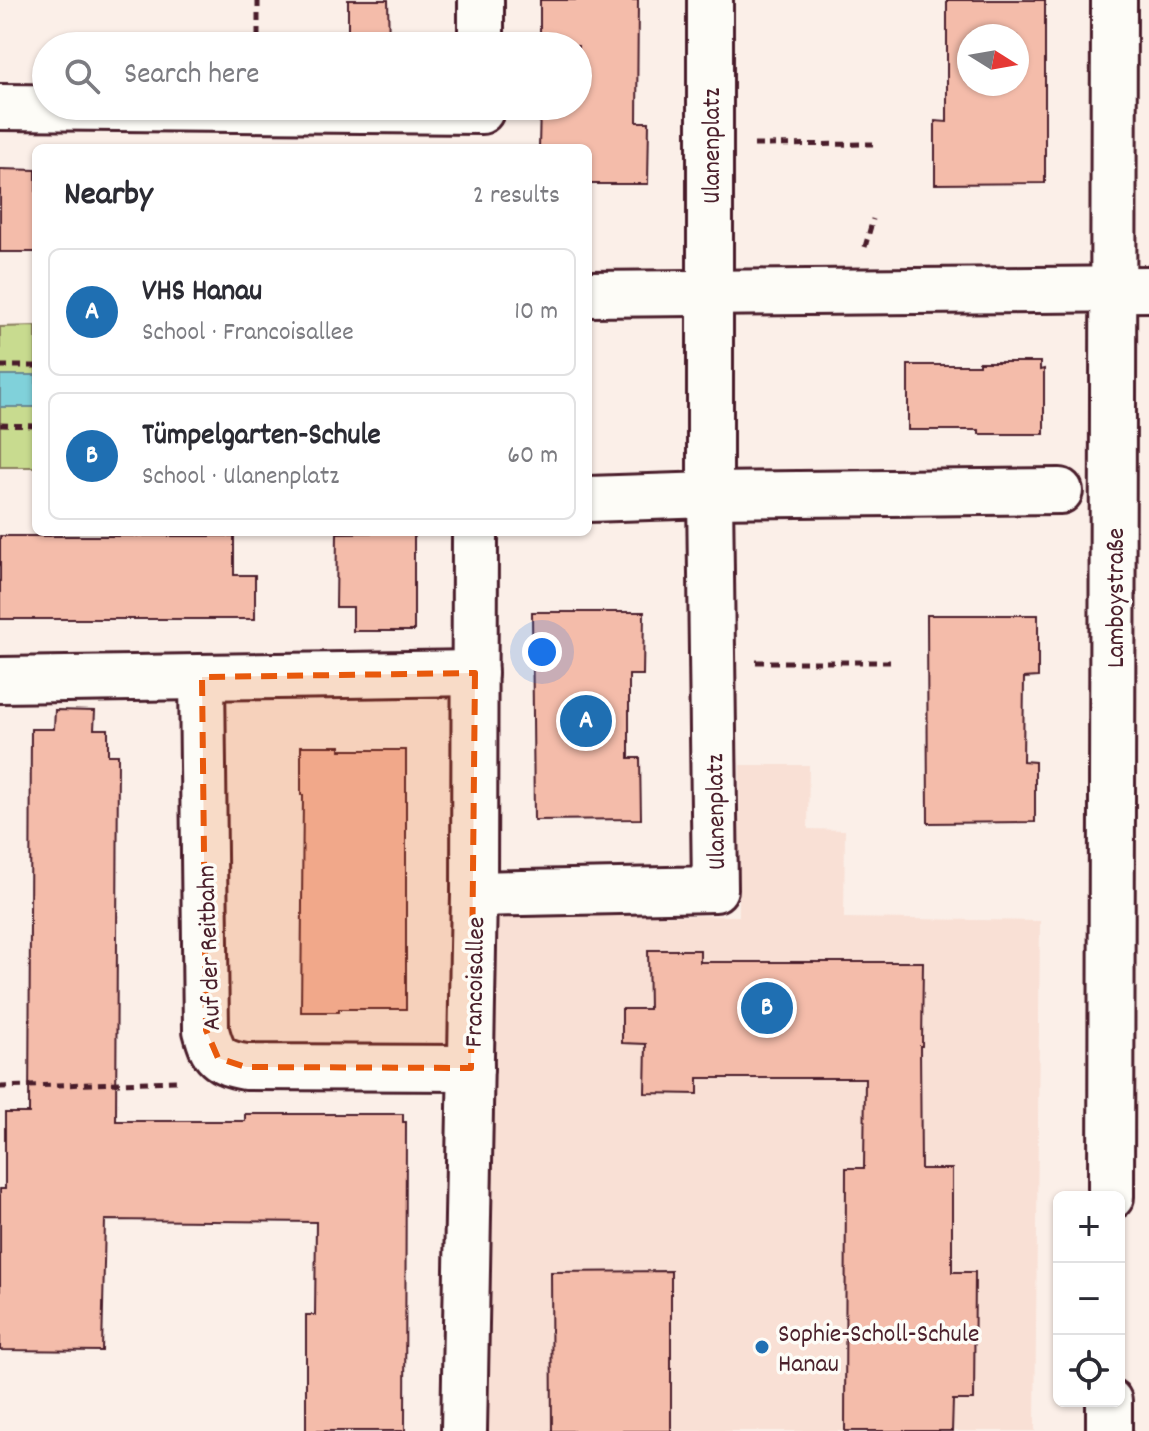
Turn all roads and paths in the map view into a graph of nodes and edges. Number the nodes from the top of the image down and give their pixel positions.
1 (258, 0) edge
2 (481, 0) edge
3 (710, 0) edge
4 (1114, 0) edge
5 (258, 32) edge
6 (481, 32) edge
7 (0, 107) edge
8 (32, 108) edge
9 (417, 120) edge
10 (481, 122) edge
11 (873, 144) dead end
12 (710, 146) junction
13 (1131, 290) edge
14 (710, 292) junction
15 (592, 294) edge
16 (0, 366) edge
17 (32, 366) edge
18 (0, 425) edge
19 (32, 426) edge
20 (1060, 491) dead end
21 (710, 495) junction
22 (592, 499) edge
23 (475, 536) edge
24 (890, 662) dead end
25 (712, 664) junction
26 (475, 673) junction
27 (202, 677) junction
28 (0, 680) edge
29 (474, 894) junction
30 (218, 1058) junction
31 (471, 1068) junction
32 (0, 1087) edge
33 (1111, 1191) edge
34 (1109, 1407) edge
35 (464, 1431) edge
36 (1109, 1431) edge

1 - 5 path
2 - 6 street
3 - 12 street, Ulanenplatz
4 - 13 street, Lamboystraße
7 - 8 street
9 - 10 street
11 - 12 path
12 - 14 street, Ulanenplatz
13 - 14 street
13 - 33 street, Lamboystraße
14 - 15 street
14 - 21 street, Ulanenplatz
16 - 17 path
18 - 19 path
20 - 21 street
21 - 22 street
21 - 25 street, Ulanenplatz
23 - 26 street, Francoisallee
24 - 25 path
25 - 29 street, Ulanenplatz
26 - 27 street
26 - 29 street, Francoisallee
27 - 28 street
27 - 30 street, Auf der Reitbahn
29 - 31 street, Francoisallee
30 - 31 street, Auf der Reitbahn
30 - 32 path
31 - 35 street, Francoisallee
34 - 36 street

